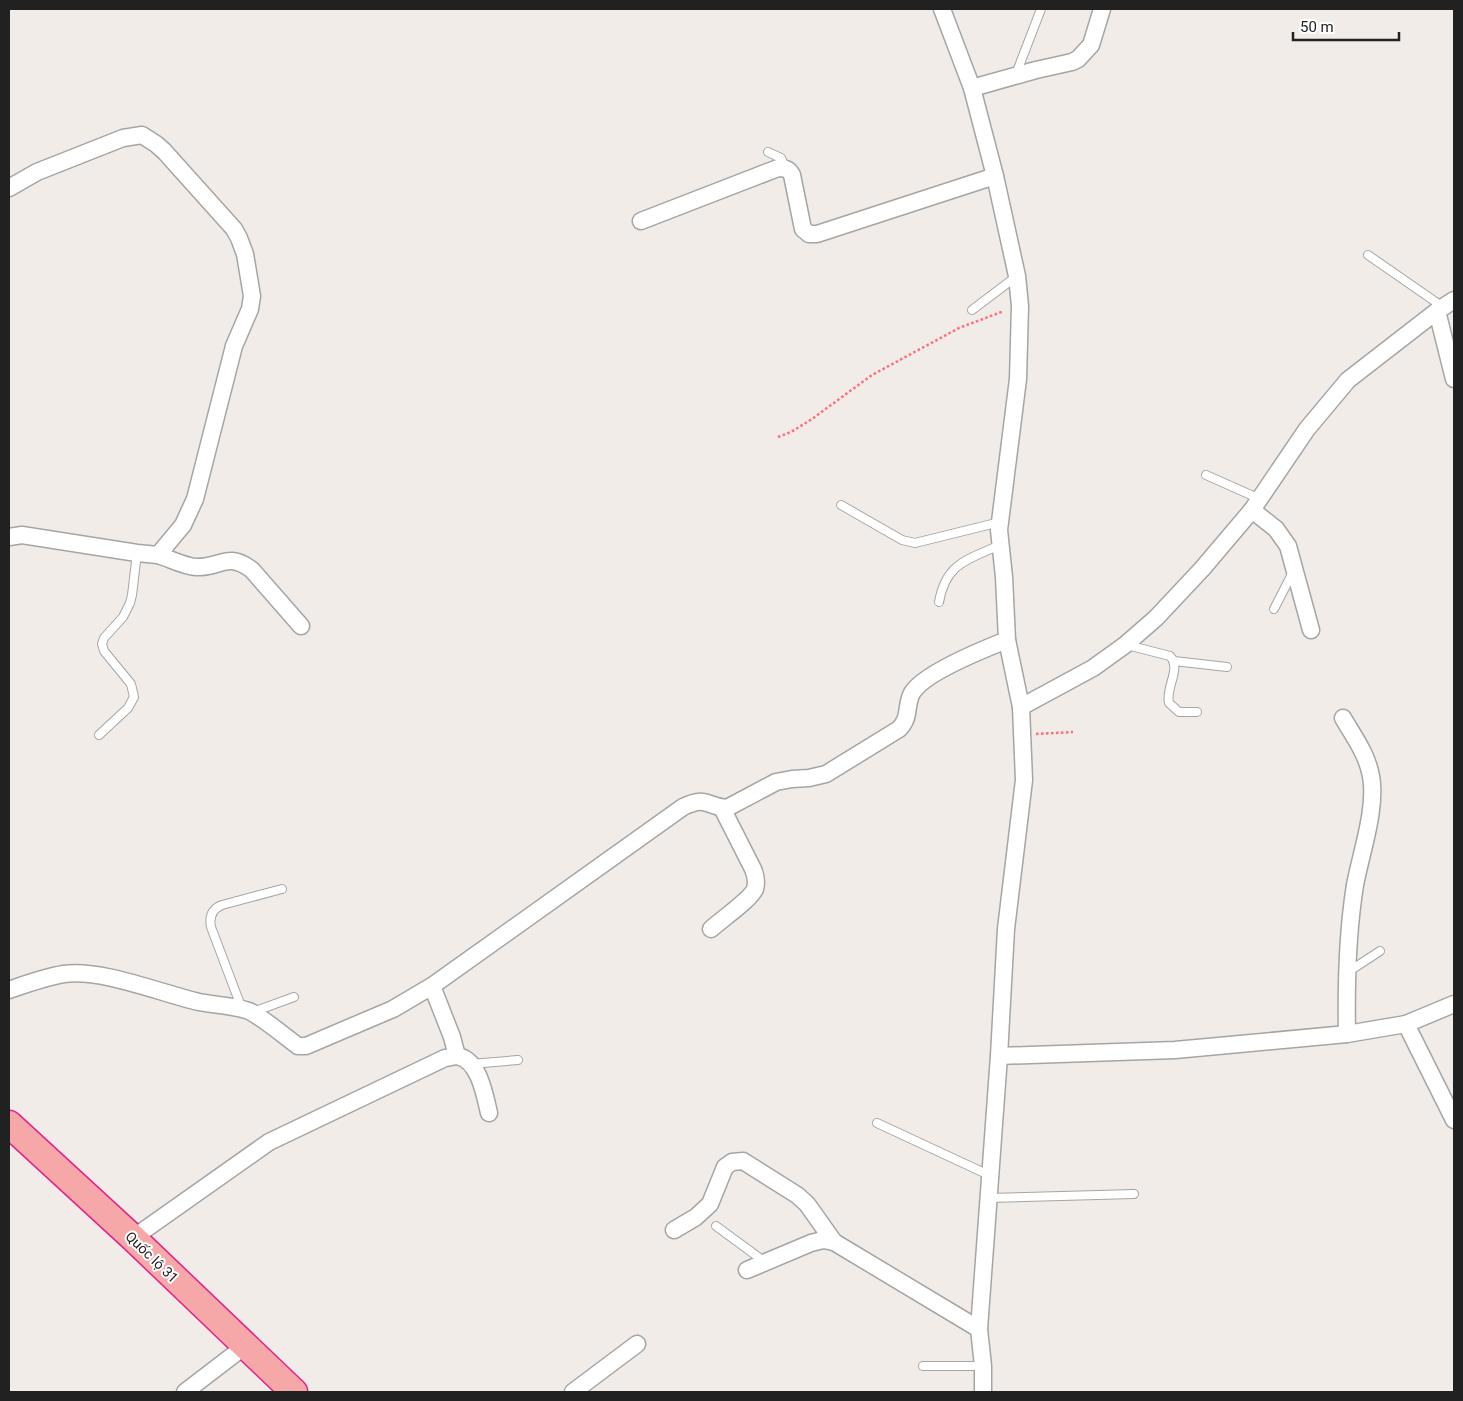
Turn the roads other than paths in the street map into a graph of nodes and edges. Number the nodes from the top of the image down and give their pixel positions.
1 (942, 9) edge
2 (1041, 9) edge
3 (1102, 9) edge
4 (1015, 76) junction
5 (972, 88) junction
6 (768, 152) dead end
7 (786, 169) junction
8 (995, 176) junction
9 (9, 188) edge
10 (641, 221) dead end
11 (1368, 255) dead end
12 (1017, 276) junction
13 (1445, 306) edge
14 (972, 310) dead end
15 (1454, 379) edge
16 (1206, 475) dead end
17 (1256, 504) junction
18 (841, 505) dead end
19 (1000, 522) junction
20 (9, 537) edge
21 (1000, 545) junction
22 (137, 554) junction
23 (158, 555) junction
24 (1295, 568) junction
25 (939, 602) dead end
26 (1274, 609) dead end
27 (301, 626) dead end
28 (1311, 630) dead end
29 (1007, 640) junction
30 (1125, 645) junction
31 (1174, 661) junction
32 (1227, 667) dead end
33 (1021, 707) junction
34 (1197, 712) dead end
35 (1343, 718) dead end
36 (99, 735) dead end
37 (722, 808) junction
38 (282, 889) dead end
39 (711, 929) dead end
40 (1380, 950) dead end
41 (1346, 973) junction
42 (432, 986) junction
43 (9, 990) edge
44 (294, 997) dead end
45 (1454, 1004) edge
46 (247, 1011) junction
47 (1406, 1024) junction
48 (1347, 1034) junction
49 (1000, 1056) junction
50 (464, 1060) junction
51 (518, 1060) dead end
52 (489, 1114) dead end
53 (1454, 1120) edge
54 (877, 1123) dead end
55 (9, 1124) edge
56 (991, 1176) junction
57 (1134, 1194) dead end
58 (989, 1198) junction
59 (716, 1226) dead end
60 (674, 1230) dead end
61 (133, 1238) junction
62 (834, 1242) junction
63 (765, 1262) junction
64 (747, 1270) dead end
65 (979, 1329) junction
66 (637, 1344) dead end
67 (245, 1346) junction
68 (923, 1366) dead end
69 (983, 1366) junction
70 (185, 1392) edge
71 (294, 1392) edge
72 (573, 1392) edge
73 (983, 1392) edge

1 - 5 street
2 - 4 lane
3 - 4 street
4 - 5 street
5 - 8 street
6 - 7 lane
7 - 8 street
7 - 10 street
8 - 12 street
9 - 23 street
11 - 13 lane
12 - 14 lane
12 - 19 street
13 - 15 street
13 - 17 street
16 - 17 lane
17 - 24 street
17 - 30 street
18 - 19 lane
19 - 21 street
20 - 22 street
21 - 25 lane
21 - 29 street
22 - 23 street
22 - 36 lane
23 - 27 street
24 - 26 lane
24 - 28 street
29 - 33 street
29 - 37 street
30 - 31 lane
30 - 33 street
31 - 32 lane
31 - 34 lane
33 - 49 street
35 - 41 street
37 - 39 street
37 - 42 street
38 - 46 lane
40 - 41 lane
41 - 48 street
42 - 46 street
42 - 50 street
43 - 46 street
44 - 46 lane
45 - 47 street
47 - 48 street
47 - 53 street
48 - 49 street
49 - 56 street
50 - 51 lane
50 - 52 street
50 - 61 street
54 - 56 lane
55 - 61 highway, Quốc lộ 31
56 - 58 street
57 - 58 lane
58 - 65 street
59 - 63 lane
60 - 62 street
61 - 67 highway, Quốc lộ 31
62 - 63 street
62 - 65 street
63 - 64 street
65 - 69 street
66 - 72 street
67 - 70 street
67 - 71 highway, Quốc lộ 31
68 - 69 lane
69 - 73 street

